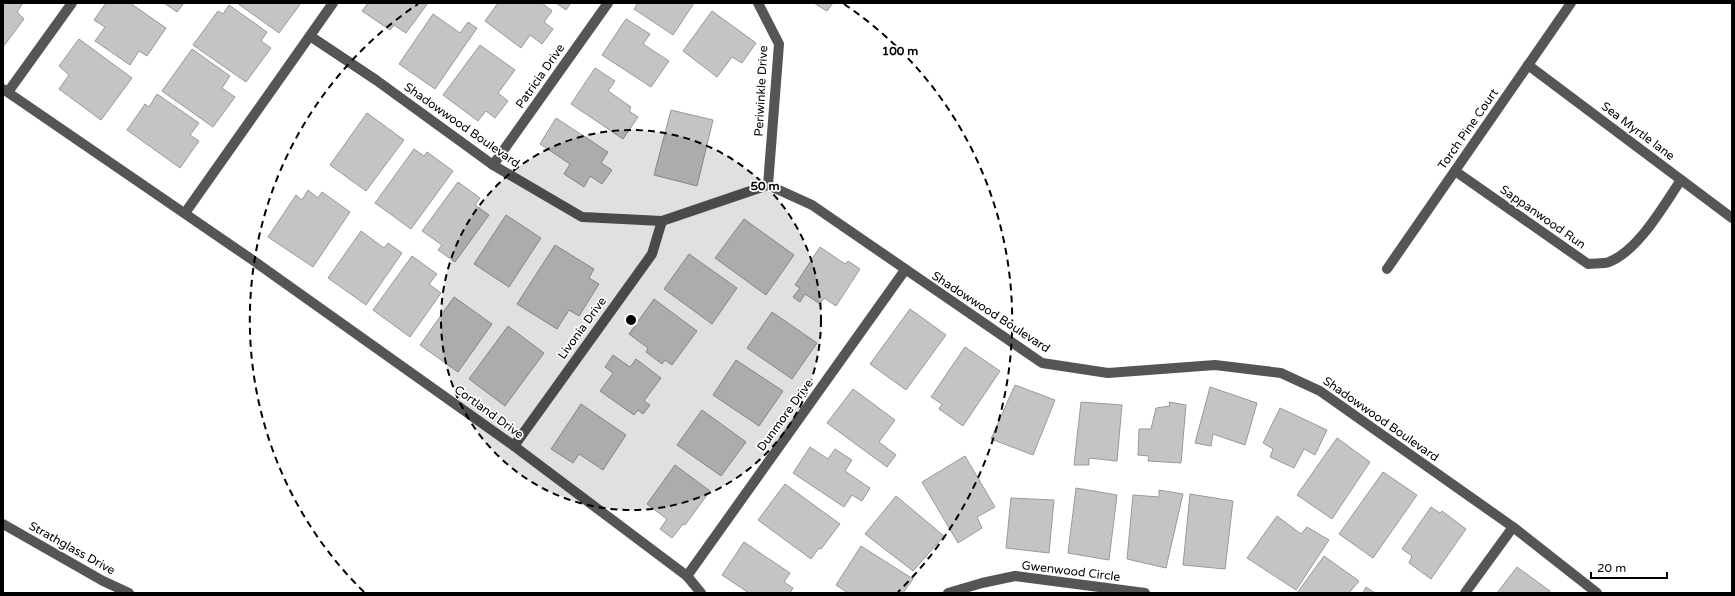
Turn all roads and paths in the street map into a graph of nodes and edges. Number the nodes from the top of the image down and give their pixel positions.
1 (72, 3) edge
2 (333, 3) edge
3 (608, 3) edge
4 (758, 3) edge
5 (1571, 3) edge
6 (310, 36) junction
7 (1528, 65) junction
8 (6, 90) edge
9 (493, 165) junction
10 (1455, 171) junction
11 (1681, 180) junction
12 (768, 185) junction
13 (185, 213) junction
14 (1732, 218) edge
15 (662, 221) junction
16 (1387, 269) dead end
17 (905, 270) junction
18 (514, 446) junction
19 (3, 524) edge
20 (1512, 527) junction
21 (687, 576) junction
22 (130, 593) edge
23 (701, 593) edge
24 (948, 593) edge
25 (1145, 593) edge
26 (1465, 593) edge
27 (1597, 593) edge

1 - 8 street
2 - 6 street
3 - 9 street, Patricia Drive
4 - 12 street, Periwinkle Drive
5 - 7 street, Torch Pine Court
6 - 9 street, Shadowwood Boulevard
6 - 13 street
7 - 10 street, Torch Pine Court
7 - 11 street, Sea Myrtle lane
8 - 13 street, Cortland Drive
9 - 15 street, Shadowwood Boulevard
10 - 11 street, Sappanwood Run
10 - 16 street, Torch Pine Court
11 - 14 street, Sea Myrtle lane
12 - 15 street, Shadowwood Boulevard
12 - 17 street, Shadowwood Boulevard
13 - 18 street, Cortland Drive
15 - 18 street, Livonia Drive
17 - 20 street, Shadowwood Boulevard
17 - 21 street, Dunmore Drive
18 - 21 street, Cortland Drive
19 - 22 street, Strathglass Drive
20 - 26 street
20 - 27 street, Shadowwood Boulevard
21 - 23 street, Cortland Drive
24 - 25 street, Gwenwood Circle

